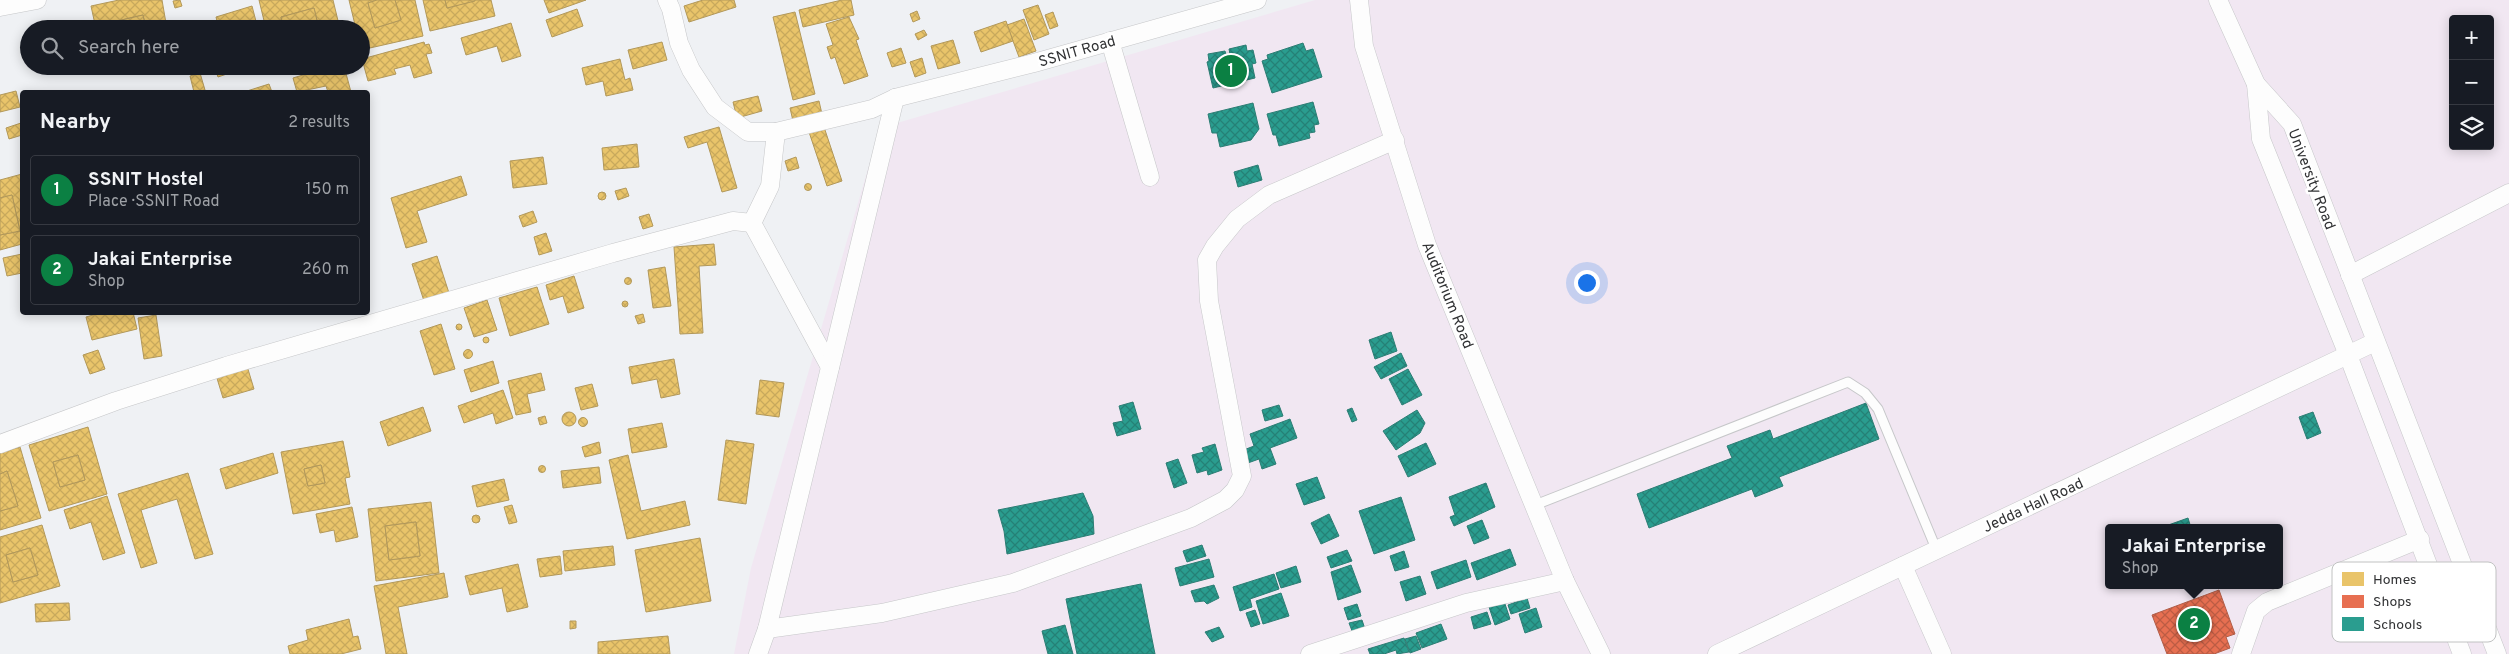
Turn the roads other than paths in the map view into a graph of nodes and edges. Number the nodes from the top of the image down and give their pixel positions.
1 (37, 0) edge
2 (666, 0) edge
3 (1257, 0) edge
4 (1359, 0) edge
5 (2218, 0) edge
6 (0, 7) edge
7 (1110, 41) junction
8 (2256, 84) junction
9 (895, 98) junction
10 (776, 132) junction
11 (1396, 140) junction
12 (1150, 178) dead end
13 (2509, 193) edge
14 (752, 223) junction
15 (2350, 275) junction
16 (2375, 342) junction
17 (2348, 355) junction
18 (830, 367) junction
19 (0, 444) edge
20 (1534, 504) junction
21 (2420, 539) junction
22 (1937, 550) junction
23 (2364, 562) edge
24 (2428, 562) edge
25 (2462, 562) edge
26 (1904, 566) junction
27 (2332, 575) edge
28 (1565, 581) junction
29 (767, 629) junction
30 (2458, 642) edge
31 (2493, 642) edge
32 (2509, 649) edge
33 (758, 654) edge
34 (1310, 654) edge
35 (1601, 654) edge
36 (1717, 654) edge
37 (1942, 654) edge
38 (2241, 654) edge
39 (2462, 654) edge
40 (2498, 654) edge

1 - 6 street
2 - 10 street, SSNIT Road
3 - 7 street, SSNIT Road
4 - 11 street, Auditorium Road
5 - 8 street
7 - 9 street, SSNIT Road
7 - 12 street
8 - 15 street, University Road
8 - 17 street, University Road
9 - 10 street, SSNIT Road
9 - 18 street
10 - 14 street
11 - 20 street, Auditorium Road
11 - 29 street
13 - 15 street
14 - 18 street
14 - 19 street
15 - 16 street, University Road
16 - 17 street, Jedda Hall Road
16 - 25 street, University Road
17 - 21 street, University Road
17 - 22 street, Jedda Hall Road
18 - 29 street
20 - 22 lane
20 - 28 street, Auditorium Road
21 - 23 street
21 - 24 street, University Road
22 - 26 street, Jedda Hall Road
26 - 36 street, Jedda Hall Road
26 - 37 street
27 - 38 street
28 - 34 street
28 - 35 street, Auditorium Road
29 - 33 street
30 - 39 street, University Road
31 - 40 street, University Road
32 - 40 street

